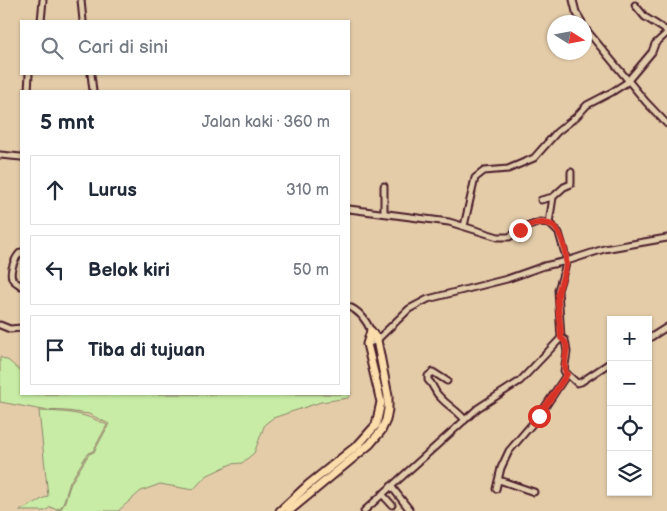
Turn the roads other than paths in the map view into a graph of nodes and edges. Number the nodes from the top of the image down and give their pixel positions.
1 (42, 0) edge
2 (81, 0) edge
3 (573, 0) edge
4 (634, 5) dead end
5 (578, 15) edge
6 (41, 20) edge
7 (84, 20) edge
8 (667, 32) edge
9 (592, 36) edge
10 (29, 75) edge
11 (91, 75) edge
12 (628, 79) junction
13 (28, 90) edge
14 (93, 90) edge
15 (667, 124) edge
16 (0, 155) edge
17 (20, 157) edge
18 (571, 172) dead end
19 (384, 186) dead end
20 (552, 197) junction
21 (541, 200) dead end
22 (350, 208) edge
23 (384, 213) junction
24 (549, 223) junction
25 (464, 226) junction
26 (667, 238) edge
27 (20, 253) edge
28 (567, 262) junction
29 (20, 285) edge
30 (350, 307) edge
31 (0, 326) edge
32 (667, 327) edge
33 (20, 328) edge
34 (370, 331) junction
35 (652, 336) edge
36 (561, 338) junction
37 (377, 340) junction
38 (367, 344) junction
39 (607, 365) edge
40 (567, 374) junction
41 (447, 381) dead end
42 (465, 420) junction
43 (498, 480) junction
44 (391, 486) junction
45 (310, 488) junction
46 (496, 489) dead end
47 (534, 492) dead end
48 (382, 494) junction
49 (392, 506) dead end
50 (409, 509) dead end
51 (280, 511) edge
52 (289, 511) edge
53 (365, 511) edge

1 - 6 street
2 - 7 street
3 - 5 street
4 - 8 street
8 - 12 street
9 - 12 street
10 - 13 street
11 - 14 street
12 - 15 street
12 - 25 street
16 - 17 street
18 - 20 street
19 - 23 street
20 - 21 street
20 - 24 street
22 - 23 street
23 - 25 street
24 - 25 street
24 - 28 street
26 - 28 street
27 - 29 street
28 - 36 street
28 - 37 street
30 - 34 street
31 - 33 street
32 - 35 street
34 - 37 main road
34 - 38 main road
36 - 40 street
36 - 42 street
37 - 38 street
37 - 45 main road
38 - 45 main road
39 - 40 street
40 - 43 street
41 - 42 street
42 - 44 street
43 - 46 street
43 - 47 street
44 - 48 street
44 - 50 street
45 - 51 main road
45 - 52 main road
48 - 49 street
48 - 53 street

